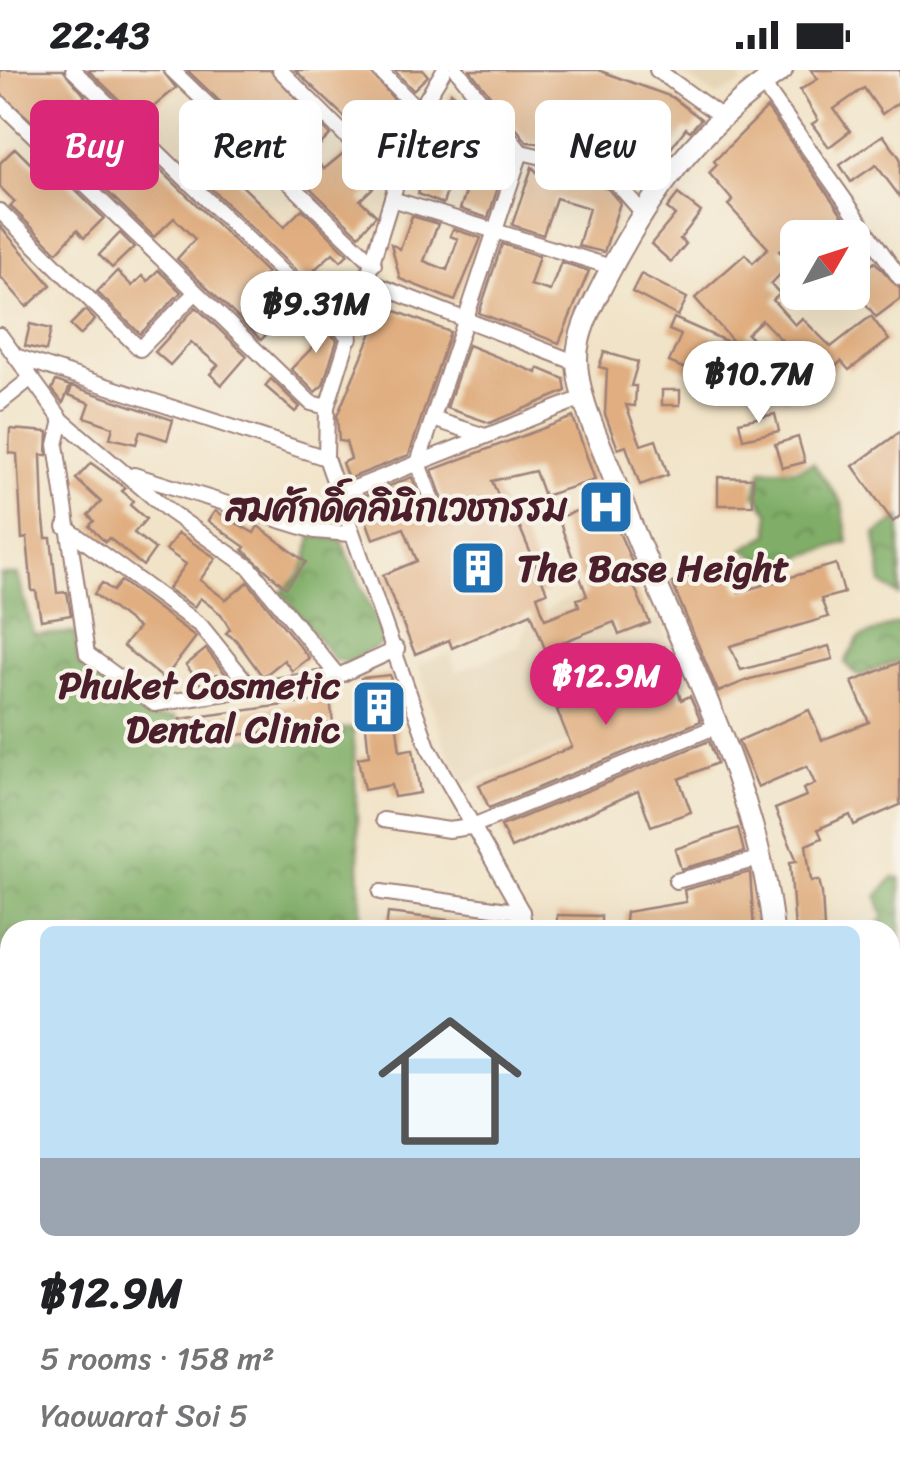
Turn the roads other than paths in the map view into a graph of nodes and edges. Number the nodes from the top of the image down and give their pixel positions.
1 (73, 70) edge
2 (172, 70) edge
3 (280, 70) edge
4 (380, 70) edge
5 (444, 70) edge
6 (457, 70) edge
7 (657, 70) edge
8 (782, 70) edge
9 (762, 83) junction
10 (409, 100) edge
11 (426, 100) edge
12 (0, 103) edge
13 (722, 117) junction
14 (520, 152) junction
15 (394, 192) junction
16 (0, 212) edge
17 (642, 212) junction
18 (498, 230) junction
19 (374, 264) junction
20 (611, 268) junction
21 (900, 278) edge
22 (368, 282) junction
23 (194, 294) junction
24 (467, 322) junction
25 (0, 335) edge
26 (350, 338) junction
27 (18, 357) junction
28 (577, 363) junction
29 (30, 379) junction
30 (585, 398) junction
31 (0, 402) edge
32 (327, 408) junction
33 (433, 419) junction
34 (62, 420) junction
35 (485, 436) junction
36 (326, 458) junction
37 (418, 463) junction
38 (129, 474) junction
39 (337, 494) junction
40 (435, 509) dead end
41 (66, 527) junction
42 (350, 534) junction
43 (397, 649) junction
44 (338, 676) junction
45 (252, 688) junction
46 (715, 727) junction
47 (383, 820) dead end
48 (470, 826) junction
49 (762, 858) junction
50 (676, 880) dead end
51 (381, 892) dead end
52 (522, 912) junction
53 (524, 920) edge
54 (772, 920) edge

1 - 26 street
2 - 19 street
3 - 15 street
4 - 10 street
5 - 11 street
6 - 14 street
7 - 13 street
8 - 9 main road
9 - 13 main road
9 - 21 street
12 - 23 street
13 - 17 main road
14 - 17 street
14 - 18 street
15 - 18 street
15 - 19 street
16 - 23 street
17 - 20 main road
18 - 20 street
18 - 24 street
19 - 22 street
20 - 28 main road
22 - 24 street
22 - 26 street
23 - 32 street
24 - 28 street
24 - 33 street
25 - 27 street
26 - 32 street
27 - 29 street
27 - 36 street
28 - 30 main road
29 - 31 street
29 - 34 street
30 - 35 street
30 - 46 main road
32 - 36 street
33 - 35 street
33 - 37 street
34 - 38 street
34 - 41 street
35 - 37 street
36 - 39 street
37 - 39 street
37 - 40 street
38 - 42 street
38 - 44 street
39 - 42 street
41 - 45 street
41 - 45 street
42 - 43 street
43 - 44 street
43 - 48 street
44 - 45 street
46 - 48 street
46 - 49 main road
47 - 48 street
48 - 52 street
49 - 50 street
49 - 54 main road
51 - 52 street
52 - 53 street

